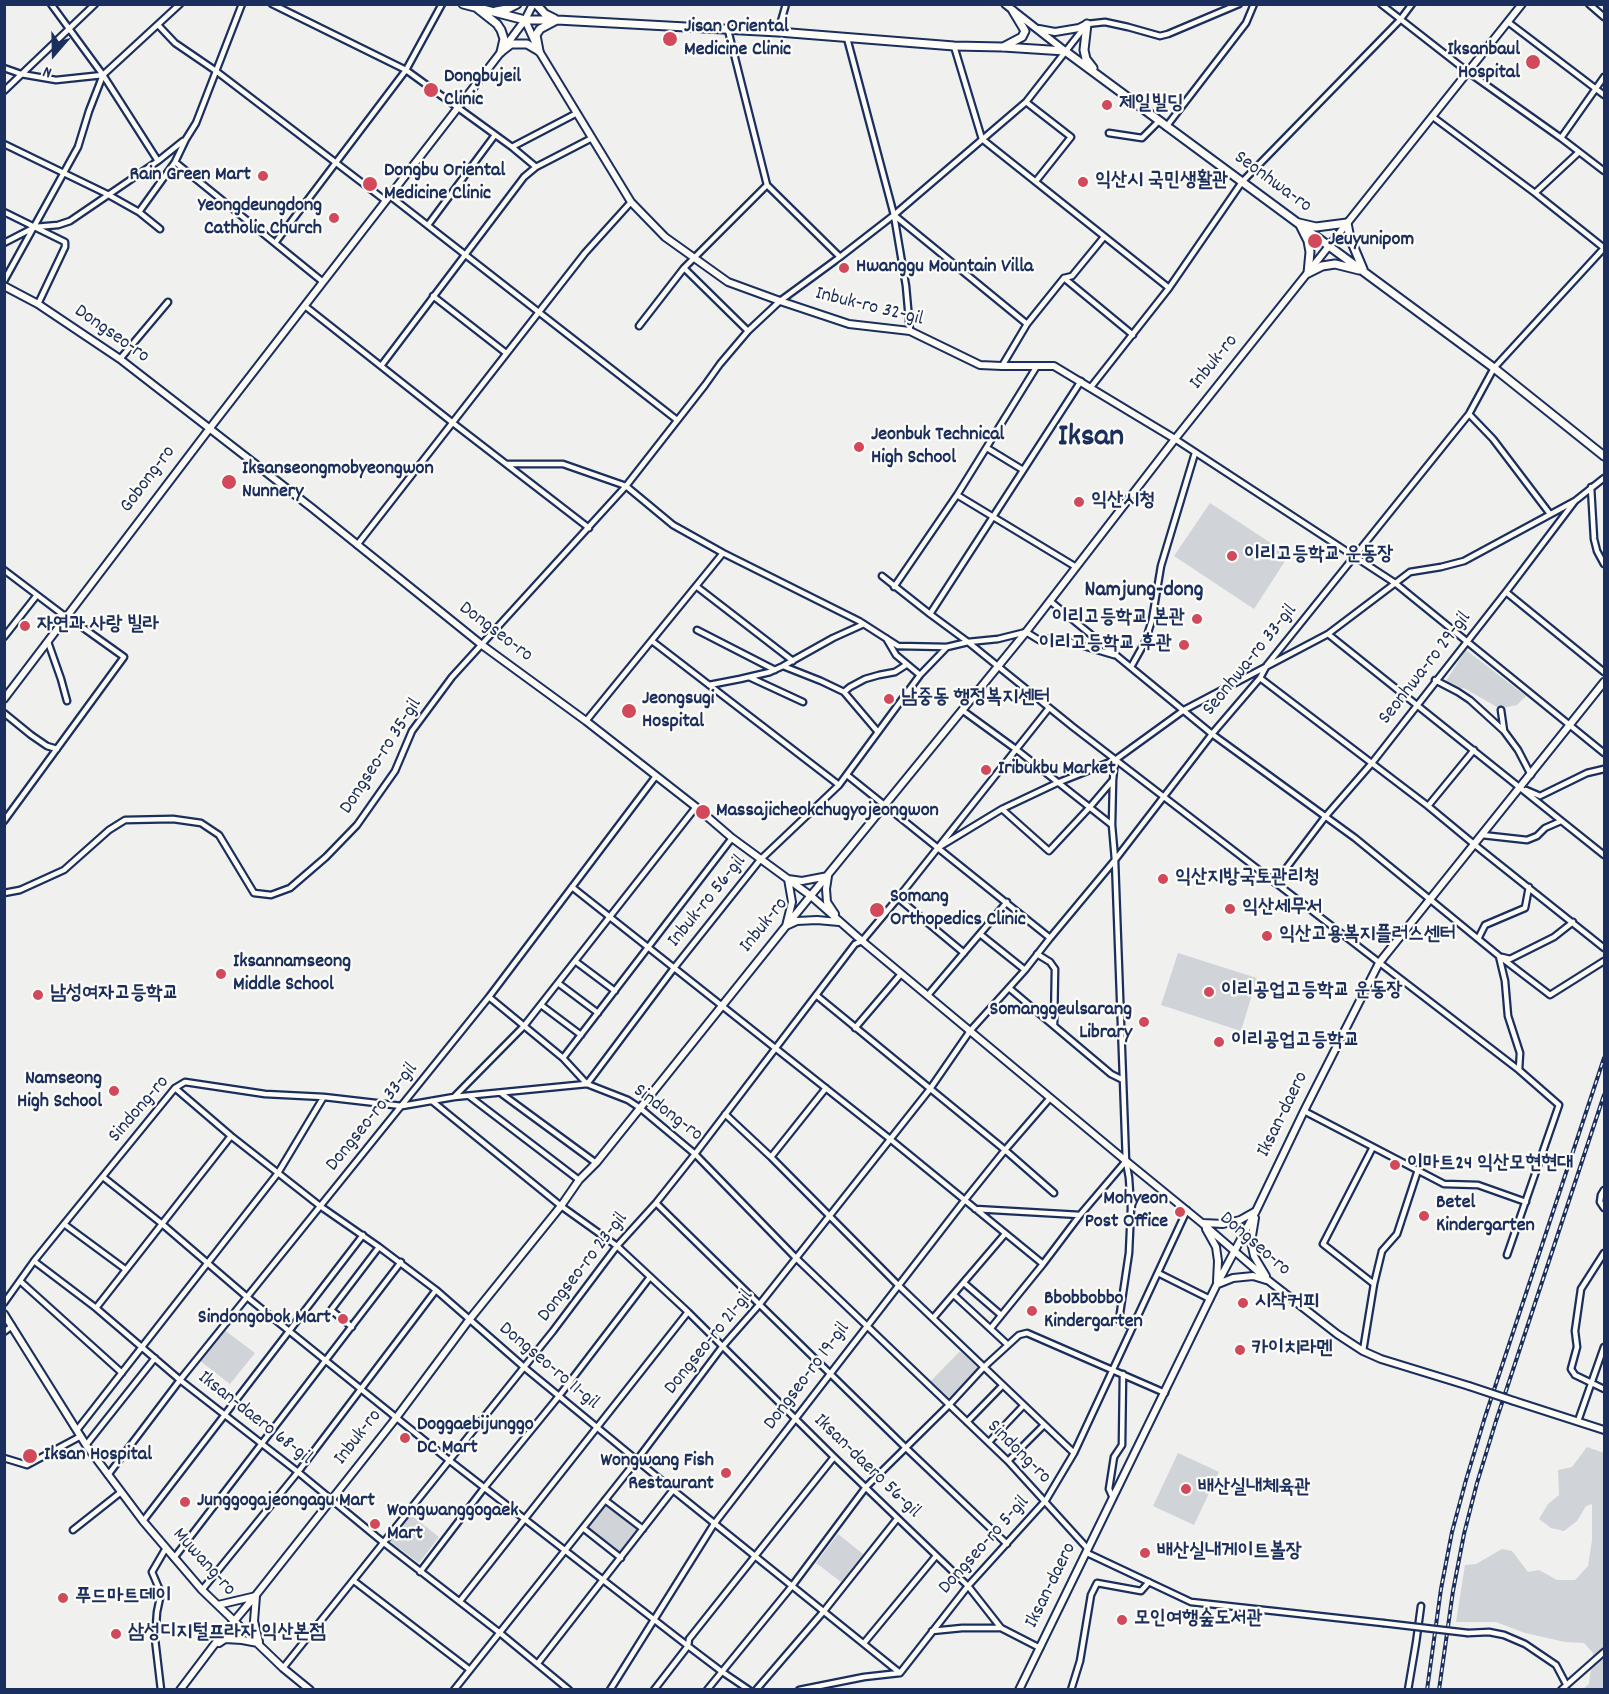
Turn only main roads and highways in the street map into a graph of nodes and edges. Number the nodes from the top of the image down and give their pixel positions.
1 (463, 4) edge
2 (517, 4) edge
3 (535, 4) edge
4 (506, 7) edge
5 (476, 8) junction
6 (1013, 11) road end
7 (557, 20) junction
8 (1087, 24) road end
9 (1003, 46) junction
10 (1098, 74) junction
11 (1299, 223) junction
12 (1364, 272) junction
13 (1605, 456) edge

1 - 5 main road
2 - 4 main road
3 - 7 main road
4 - 5 main road
5 - 7 main road
5 - 7 main road
6 - 9 main road
7 - 9 main road
8 - 10 main road
9 - 10 main road, Seonhwa-ro
10 - 11 main road, Seonhwa-ro
11 - 12 main road, Seonhwa-ro
11 - 12 main road
11 - 12 main road
12 - 13 main road, Seonhwa-ro

